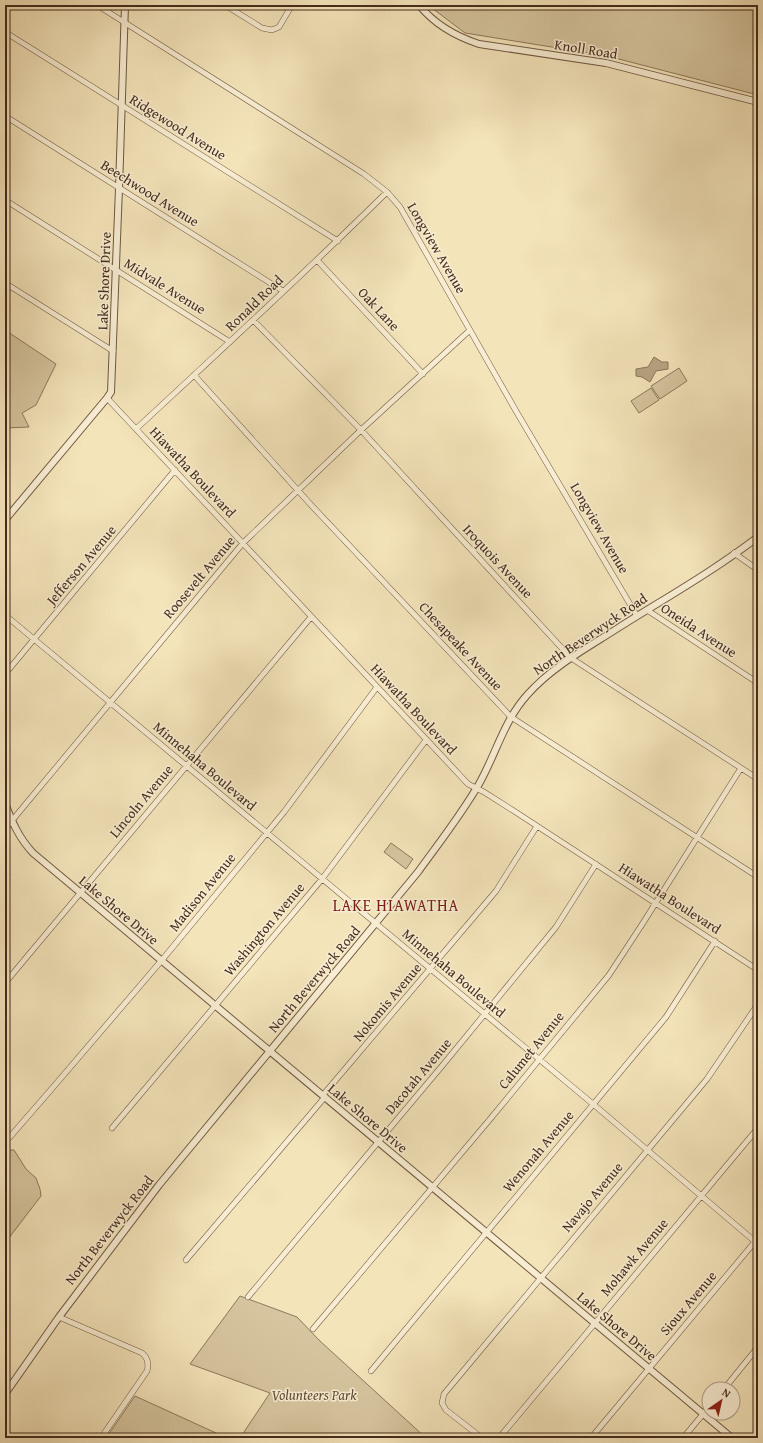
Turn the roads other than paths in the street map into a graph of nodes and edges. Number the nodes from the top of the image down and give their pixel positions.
1 (97, 5) edge
2 (125, 5) edge
3 (225, 5) edge
4 (292, 5) edge
5 (419, 5) edge
6 (124, 22) junction
7 (5, 32) edge
8 (758, 102) edge
9 (122, 106) junction
10 (5, 116) edge
11 (119, 188) junction
12 (387, 192) junction
13 (5, 200) edge
14 (338, 241) junction
15 (317, 260) junction
16 (116, 270) junction
17 (5, 283) edge
18 (283, 291) junction
19 (253, 320) junction
20 (470, 330) junction
21 (230, 342) junction
22 (113, 351) junction
23 (423, 374) junction
24 (194, 375) junction
25 (107, 398) junction
26 (136, 429) junction
27 (362, 430) junction
28 (175, 470) junction
29 (298, 491) junction
30 (5, 520) edge
31 (758, 537) edge
32 (243, 543) junction
33 (734, 554) junction
34 (758, 570) edge
35 (647, 610) junction
36 (5, 615) edge
37 (637, 616) junction
38 (311, 617) junction
39 (34, 639) junction
40 (572, 658) junction
41 (5, 674) edge
42 (758, 683) edge
43 (377, 687) junction
44 (110, 702) junction
45 (511, 718) junction
46 (426, 740) junction
47 (186, 766) junction
48 (741, 768) junction
49 (758, 779) edge
50 (477, 788) junction
51 (5, 803) edge
52 (12, 821) junction
53 (537, 826) junction
54 (5, 829) edge
55 (267, 832) junction
56 (696, 838) junction
57 (596, 864) junction
58 (758, 877) edge
59 (322, 878) junction
60 (80, 894) junction
61 (656, 903) junction
62 (376, 923) junction
63 (715, 941) junction
64 (162, 960) junction
65 (430, 969) junction
66 (758, 970) edge
67 (5, 983) edge
68 (758, 1004) edge
69 (215, 1006) junction
70 (485, 1014) junction
71 (270, 1051) junction
72 (539, 1059) junction
73 (324, 1096) junction
74 (593, 1104) junction
75 (112, 1128) dead end
76 (758, 1128) edge
77 (5, 1134) edge
78 (378, 1142) junction
79 (648, 1150) junction
80 (432, 1187) junction
81 (701, 1196) junction
82 (486, 1232) junction
83 (757, 1241) edge
84 (186, 1260) dead end
85 (540, 1278) junction
86 (248, 1297) dead end
87 (59, 1317) junction
88 (595, 1323) junction
89 (313, 1329) dead end
90 (758, 1347) edge
91 (649, 1369) junction
92 (371, 1371) dead end
93 (730, 1381) edge
94 (5, 1394) edge
95 (701, 1412) edge
96 (701, 1416) edge
97 (711, 1421) edge
98 (101, 1438) edge
99 (482, 1438) edge
100 (499, 1438) edge
101 (591, 1438) edge
102 (683, 1438) edge
103 (732, 1438) edge

1 - 6 street, Longview Avenue
2 - 6 street, Lake Shore Drive
3 - 4 street
5 - 8 street, Knoll Road
6 - 9 street, Lake Shore Drive
6 - 12 street, Longview Avenue
7 - 9 street, Ridgewood Avenue
9 - 11 street, Lake Shore Drive
9 - 14 street, Ridgewood Avenue
10 - 11 street, Beechwood Avenue
11 - 16 street, Lake Shore Drive
11 - 18 street, Beechwood Avenue
12 - 14 street, Ronald Road
12 - 20 street, Longview Avenue
13 - 16 street, Midvale Avenue
14 - 15 street, Ronald Road
15 - 18 street, Ronald Road
15 - 23 street, Oak Lane
16 - 21 street, Midvale Avenue
16 - 22 street, Lake Shore Drive
17 - 22 street
18 - 19 street, Ronald Road
19 - 21 street, Ronald Road
19 - 27 street, Iroquois Avenue
20 - 23 street, Roosevelt Avenue
20 - 37 street, Longview Avenue
21 - 24 street, Ronald Road
22 - 25 street, Lake Shore Drive
23 - 27 street, Roosevelt Avenue
24 - 26 street, Ronald Road
24 - 29 street, Chesapeake Avenue
25 - 26 street, Hiawatha Boulevard
25 - 30 street, Lake Shore Drive
26 - 28 street, Hiawatha Boulevard
27 - 29 street, Roosevelt Avenue
27 - 40 street, Iroquois Avenue
28 - 32 street, Hiawatha Boulevard
28 - 39 street, Jefferson Avenue
29 - 32 street, Roosevelt Avenue
29 - 45 street, Chesapeake Avenue
31 - 33 street, North Beverwyck Road
32 - 38 street, Hiawatha Boulevard
32 - 44 street, Roosevelt Avenue
33 - 34 street
33 - 35 street, North Beverwyck Road
35 - 37 street, North Beverwyck Road
35 - 42 street, Oneida Avenue
36 - 39 street, Minnehaha Boulevard
37 - 40 street, North Beverwyck Road
38 - 43 street, Hiawatha Boulevard
38 - 47 street, Lincoln Avenue
39 - 41 street, Jefferson Avenue
39 - 44 street, Minnehaha Boulevard
40 - 45 street, North Beverwyck Road
40 - 48 street, Iroquois Avenue
43 - 46 street, Hiawatha Boulevard
43 - 55 street, Madison Avenue
44 - 47 street, Minnehaha Boulevard
44 - 52 street, Roosevelt Avenue
45 - 50 street, North Beverwyck Road
45 - 56 street, Chesapeake Avenue
46 - 50 street, Hiawatha Boulevard
46 - 59 street, Washington Avenue
47 - 55 street, Minnehaha Boulevard
47 - 60 street, Lincoln Avenue
48 - 49 street, Iroquois Avenue
48 - 56 street, Calumet Avenue
50 - 53 street, Hiawatha Boulevard
50 - 62 street, North Beverwyck Road
51 - 52 street, Lake Shore Drive
52 - 54 street, Roosevelt Avenue
52 - 60 street, Lake Shore Drive
53 - 57 street, Hiawatha Boulevard
53 - 65 street, Nokomis Avenue
55 - 59 street, Minnehaha Boulevard
55 - 64 street, Madison Avenue
56 - 58 street, Chesapeake Avenue
56 - 61 street, Calumet Avenue
57 - 61 street, Hiawatha Boulevard
57 - 70 street, Dacotah Avenue
59 - 62 street, Minnehaha Boulevard
59 - 69 street, Washington Avenue
60 - 64 street, Lake Shore Drive
60 - 67 street, Lincoln Avenue
61 - 63 street, Hiawatha Boulevard
61 - 72 street, Calumet Avenue
62 - 65 street, Minnehaha Boulevard
62 - 71 street, North Beverwyck Road
63 - 66 street, Hiawatha Boulevard
63 - 74 street, Wenonah Avenue
64 - 69 street, Lake Shore Drive
64 - 77 street, Madison Avenue
65 - 70 street, Minnehaha Boulevard
65 - 73 street, Nokomis Avenue
68 - 79 street, Navajo Avenue
69 - 71 street, Lake Shore Drive
69 - 75 street, Washington Avenue
70 - 72 street, Minnehaha Boulevard
70 - 78 street, Dacotah Avenue
71 - 73 street, Lake Shore Drive
71 - 87 street, North Beverwyck Road
72 - 74 street, Minnehaha Boulevard
72 - 80 street, Calumet Avenue
73 - 78 street, Lake Shore Drive
73 - 84 street, Nokomis Avenue
74 - 79 street, Minnehaha Boulevard
74 - 82 street, Wenonah Avenue
76 - 81 street, Mohawk Avenue
78 - 80 street, Lake Shore Drive
78 - 86 street, Dacotah Avenue
79 - 81 street, Minnehaha Boulevard
79 - 85 street, Navajo Avenue
80 - 82 street, Lake Shore Drive
80 - 89 street, Calumet Avenue
81 - 83 street, Minnehaha Boulevard
81 - 88 street, Mohawk Avenue
82 - 85 street, Lake Shore Drive
82 - 92 street, Wenonah Avenue
83 - 91 street, Sioux Avenue
85 - 88 street, Lake Shore Drive
85 - 99 street, Navajo Avenue
87 - 94 street, North Beverwyck Road
87 - 98 street
88 - 91 street, Lake Shore Drive
88 - 100 street, Mohawk Avenue
90 - 93 street
91 - 95 street, Lake Shore Drive
91 - 101 street, Sioux Avenue
96 - 102 street
97 - 103 street, Lake Shore Drive

